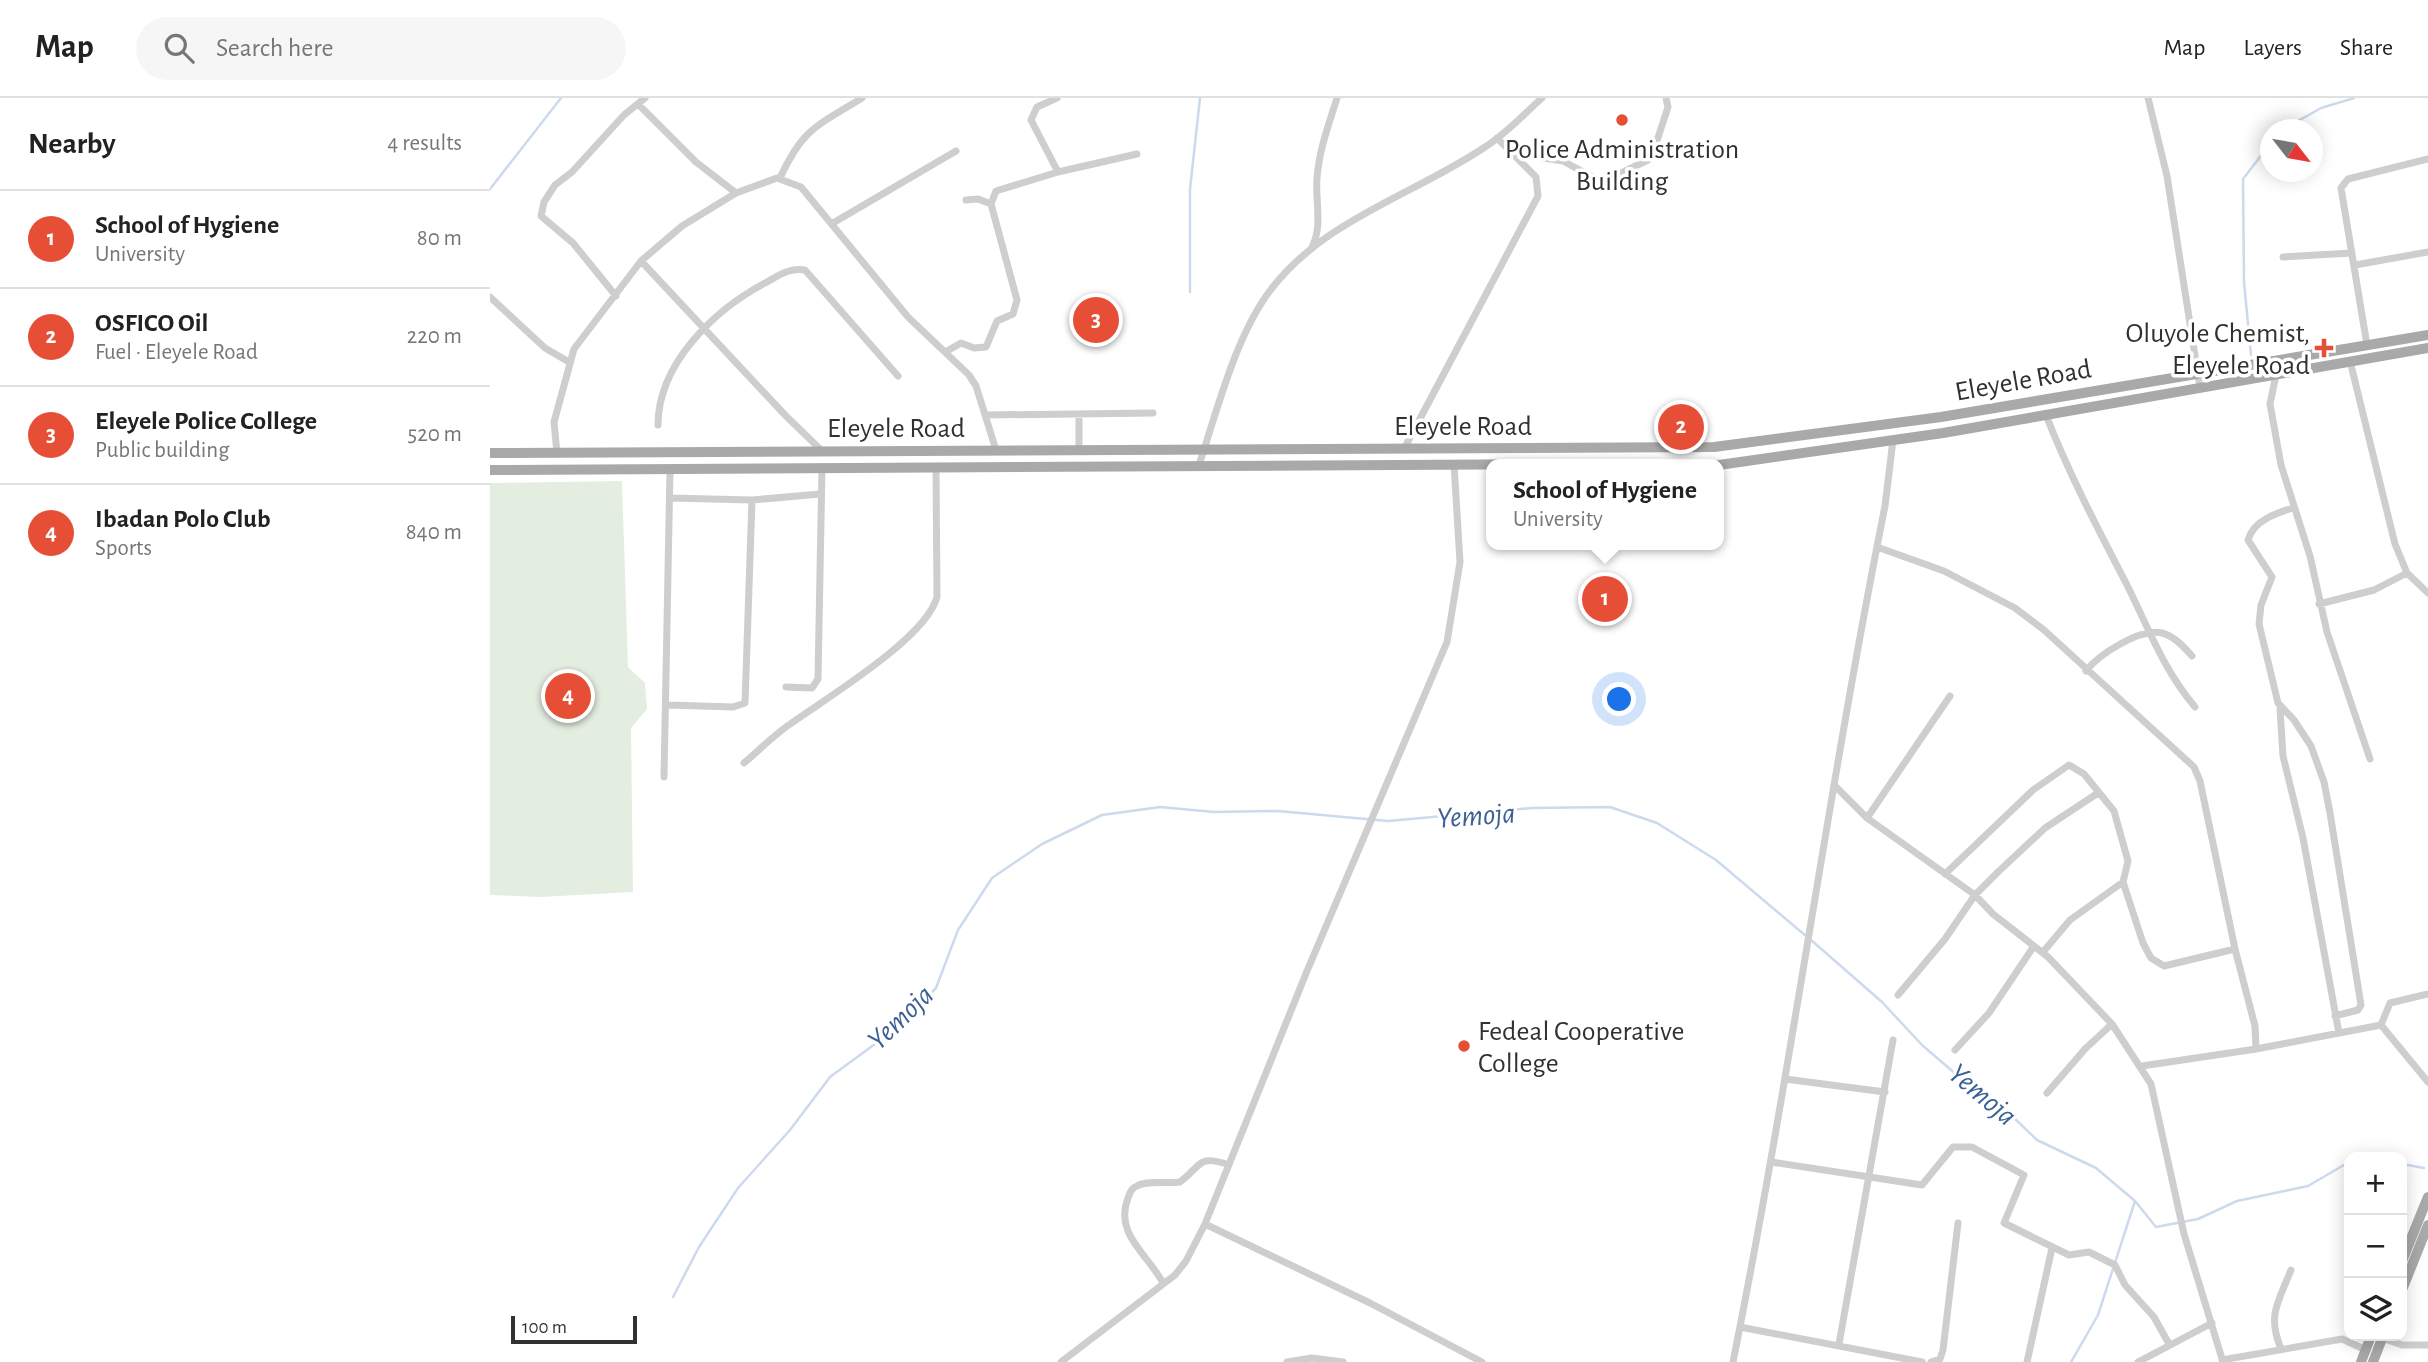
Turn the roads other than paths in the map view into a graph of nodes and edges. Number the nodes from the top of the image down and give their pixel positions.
1 (862, 98) edge
2 (1057, 98) edge
3 (1337, 98) edge
4 (1542, 98) edge
5 (1666, 98) edge
6 (2148, 98) edge
7 (641, 101) edge
8 (1497, 138) junction
9 (956, 151) dead end
10 (1512, 152) junction
11 (1137, 154) dead end
12 (2428, 159) edge
13 (1058, 172) junction
14 (780, 178) junction
15 (736, 193) junction
16 (967, 200) dead end
17 (991, 204) junction
18 (833, 223) junction
19 (1310, 251) junction
20 (2428, 252) edge
21 (2352, 253) junction
22 (2283, 257) dead end
23 (641, 261) junction
24 (2355, 265) junction
25 (616, 296) junction
26 (490, 298) edge
27 (704, 327) junction
28 (2428, 335) edge
29 (2367, 345) junction
30 (2428, 348) edge
31 (947, 351) junction
32 (2350, 361) junction
33 (569, 362) junction
34 (2199, 374) junction
35 (898, 376) dead end
36 (2271, 376) junction
37 (2200, 388) junction
38 (1153, 413) dead end
39 (1079, 414) junction
40 (985, 415) junction
41 (2046, 415) junction
42 (658, 425) dead end
43 (1893, 440) junction
44 (1405, 447) junction
45 (1714, 447) junction
46 (1079, 449) junction
47 (821, 450) junction
48 (996, 450) junction
49 (1204, 451) junction
50 (490, 453) edge
51 (557, 453) junction
52 (1716, 459) edge
53 (1724, 463) edge
54 (1454, 464) junction
55 (1486, 464) edge
56 (1199, 465) junction
57 (822, 467) junction
58 (936, 467) junction
59 (490, 470) edge
60 (670, 470) junction
61 (820, 495) junction
62 (670, 498) junction
63 (752, 500) junction
64 (2293, 508) junction
65 (1877, 547) junction
66 (2407, 573) junction
67 (2428, 593) edge
68 (2319, 604) junction
69 (2150, 633) junction
70 (2192, 656) dead end
71 (2086, 671) junction
72 (786, 687) dead end
73 (1950, 696) dead end
74 (667, 705) junction
75 (2195, 707) dead end
76 (2280, 709) junction
77 (2370, 759) dead end
78 (744, 763) dead end
79 (664, 777) dead end
80 (1835, 786) junction
81 (2098, 793) junction
82 (1867, 818) junction
83 (1945, 874) junction
84 (2123, 882) junction
85 (1975, 895) junction
86 (2034, 946) junction
87 (2235, 949) junction
88 (2043, 952) junction
89 (2428, 994) edge
90 (1898, 995) dead end
91 (2335, 1016) junction
92 (2112, 1024) junction
93 (2381, 1025) junction
94 (2339, 1033) junction
95 (1894, 1040) dead end
96 (2256, 1049) junction
97 (1955, 1050) dead end
98 (2142, 1066) junction
99 (1785, 1079) junction
100 (2428, 1082) edge
101 (1885, 1092) junction
102 (2048, 1093) dead end
103 (1771, 1162) junction
104 (1229, 1164) junction
105 (1869, 1179) junction
106 (2428, 1197) edge
107 (1958, 1223) dead end
108 (1205, 1224) junction
109 (2428, 1225) edge
110 (2052, 1248) junction
111 (2407, 1249) edge
112 (2291, 1270) dead end
113 (2407, 1278) edge
114 (1163, 1283) junction
115 (2212, 1323) junction
116 (1740, 1327) junction
117 (2375, 1341) edge
118 (2378, 1341) edge
119 (2390, 1341) edge
120 (1839, 1344) junction
121 (2169, 1344) junction
122 (2428, 1345) edge
123 (2281, 1349) junction
124 (2366, 1350) junction
125 (2223, 1361) edge
126 (1061, 1362) edge
127 (1287, 1362) edge
128 (1343, 1362) edge
129 (1482, 1362) edge
130 (1733, 1362) edge
131 (1922, 1362) edge
132 (1931, 1362) edge
133 (2027, 1362) edge
134 (2138, 1362) edge
135 (2361, 1362) edge
136 (2373, 1362) edge

1 - 14 street
2 - 13 street
3 - 19 street
4 - 8 street
5 - 10 street
6 - 34 street
7 - 15 street
7 - 25 street
8 - 10 street
8 - 19 street
9 - 18 street
10 - 44 street
11 - 13 street
12 - 21 street
13 - 17 street
14 - 15 street
14 - 18 street
15 - 23 street
16 - 17 street
17 - 31 street
18 - 31 street
19 - 49 street
20 - 24 street
21 - 22 street
21 - 24 street
23 - 25 street
23 - 27 street
24 - 29 street
25 - 33 street
26 - 33 street
27 - 35 street
27 - 42 street
27 - 47 street
28 - 29 main road, Eleyele Road
29 - 34 main road, Eleyele Road
30 - 32 main road, Eleyele Road
31 - 40 street
32 - 36 main road, Eleyele Road
32 - 66 street
33 - 51 street
34 - 37 street
34 - 45 main road, Eleyele Road
36 - 37 main road, Eleyele Road
36 - 64 street
37 - 41 main road, Eleyele Road
38 - 39 street
39 - 40 street
39 - 46 street
40 - 48 street
41 - 43 main road, Eleyele Road
41 - 69 street
43 - 53 main road, Eleyele Road
43 - 65 street
44 - 45 main road, Eleyele Road
44 - 49 main road, Eleyele Road
45 - 52 main road
46 - 48 main road, Eleyele Road
46 - 49 main road, Eleyele Road
47 - 48 main road, Eleyele Road
47 - 51 main road, Eleyele Road
49 - 56 street
50 - 51 main road, Eleyele Road
54 - 55 main road, Eleyele Road
54 - 56 main road, Eleyele Road
54 - 104 street
56 - 58 main road, Eleyele Road
57 - 58 main road, Eleyele Road
57 - 60 main road, Eleyele Road
57 - 61 street
58 - 78 street
59 - 60 main road, Eleyele Road
60 - 62 street
61 - 63 street
61 - 72 street
62 - 63 street
62 - 74 street
63 - 74 street
64 - 68 street
64 - 76 street
65 - 71 street
65 - 80 street
66 - 67 street
66 - 68 street
68 - 77 street
69 - 70 street
69 - 71 street
69 - 75 street
71 - 87 street
73 - 82 street
74 - 79 street
76 - 91 street
76 - 91 street
80 - 82 street
80 - 99 street
81 - 83 street
81 - 84 street
81 - 85 street
82 - 83 street
83 - 85 street
84 - 87 street
84 - 88 street
85 - 86 street
85 - 90 street
86 - 88 street
86 - 97 street
87 - 96 street
88 - 92 street
89 - 93 street
91 - 94 street
92 - 98 street
92 - 102 street
93 - 94 street
93 - 100 street
94 - 96 street
95 - 101 street
96 - 98 street
98 - 115 street
99 - 101 street
99 - 103 street
101 - 105 street
103 - 105 street
103 - 116 street
104 - 108 street
104 - 114 street
105 - 110 street
105 - 120 street
106 - 111 main road
107 - 132 street
108 - 114 street
108 - 129 street
109 - 113 main road
110 - 121 street
110 - 133 street
112 - 123 street
114 - 126 street
115 - 121 street
115 - 125 street
116 - 120 street
116 - 130 street
117 - 124 main road
118 - 136 main road
119 - 122 street
120 - 131 street
121 - 134 street
123 - 124 street
123 - 125 street
124 - 135 main road
127 - 128 street

